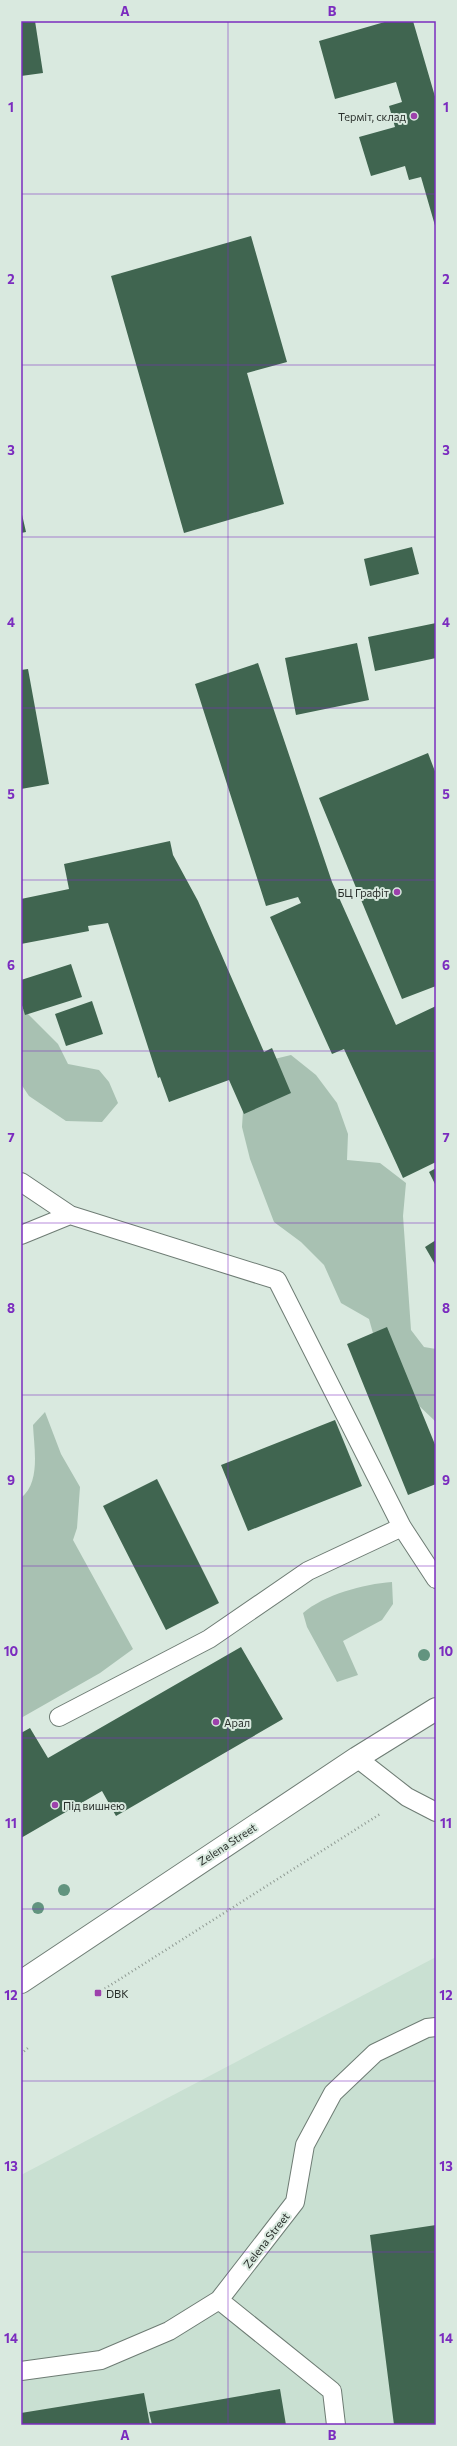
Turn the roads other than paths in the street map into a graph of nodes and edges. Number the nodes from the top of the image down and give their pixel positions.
1 (21, 1182) edge
2 (70, 1215) junction
3 (21, 1235) edge
4 (402, 1527) junction
5 (436, 1579) edge
6 (436, 1709) edge
7 (59, 1717) dead end
8 (358, 1758) junction
9 (436, 1812) edge
10 (21, 1982) edge
11 (436, 2027) edge
12 (219, 2300) junction
13 (21, 2371) edge
14 (336, 2425) edge

1 - 2 lane
2 - 3 lane
2 - 4 lane
4 - 5 lane
4 - 7 lane
6 - 8 main road, Zelena Street
8 - 9 lane
8 - 10 main road, Zelena Street
11 - 12 lane, Zelena Street
12 - 13 lane, Zelena Street
12 - 14 lane

